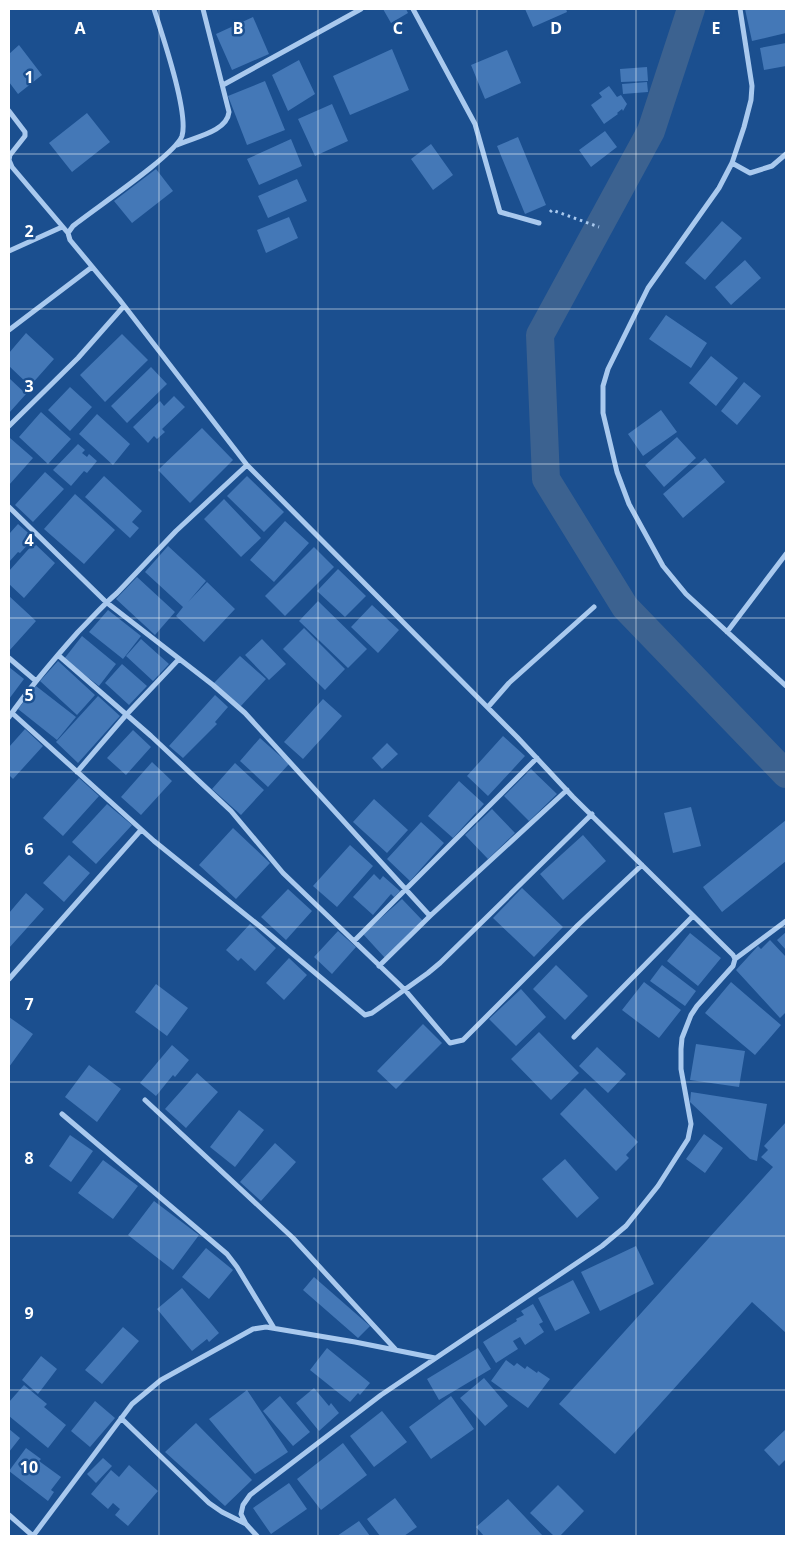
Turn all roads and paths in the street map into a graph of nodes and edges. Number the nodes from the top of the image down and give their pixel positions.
1 (154, 9) edge
2 (203, 9) edge
3 (361, 9) edge
4 (413, 9) edge
5 (740, 9) edge
6 (222, 85) junction
7 (9, 111) edge
8 (178, 145) junction
9 (786, 154) edge
10 (732, 163) junction
11 (539, 223) joint
12 (62, 227) junction
13 (599, 227) dead end
14 (68, 233) junction
15 (9, 251) edge
16 (92, 267) junction
17 (124, 306) junction
18 (9, 330) edge
19 (9, 426) edge
20 (247, 465) junction
21 (9, 507) edge
22 (786, 554) edge
23 (106, 602) junction
24 (594, 607) dead end
25 (727, 632) junction
26 (58, 655) junction
27 (9, 658) edge
28 (179, 659) junction
29 (36, 681) junction
30 (786, 686) edge
31 (488, 707) junction
32 (126, 714) junction
33 (10, 715) edge
34 (537, 758) junction
35 (77, 772) junction
36 (567, 790) junction
37 (592, 814) junction
38 (141, 830) junction
39 (642, 865) junction
40 (406, 891) junction
41 (430, 916) junction
42 (693, 916) junction
43 (786, 921) edge
44 (354, 941) junction
45 (735, 960) junction
46 (379, 966) junction
47 (9, 979) edge
48 (404, 990) junction
49 (574, 1037) dead end
50 (144, 1100) dead end
51 (62, 1114) dead end
52 (274, 1328) junction
53 (396, 1350) junction
54 (435, 1358) junction
55 (121, 1418) junction
56 (9, 1514) edge
57 (246, 1524) junction
58 (33, 1536) edge
59 (257, 1536) edge

1 - 8 street
2 - 6 street
3 - 6 street
4 - 11 street
5 - 10 street
6 - 8 street
7 - 12 street
8 - 14 street
9 - 10 street
10 - 25 street
11 - 13 path
12 - 14 street
12 - 15 street
14 - 16 street
16 - 17 street
16 - 18 street
17 - 19 street
17 - 20 street
20 - 23 street
20 - 31 street
21 - 23 street
22 - 25 street
23 - 26 street
23 - 28 street
24 - 31 street
25 - 30 street
26 - 29 street
26 - 32 street
27 - 29 street
28 - 32 street
28 - 40 street
29 - 33 street
31 - 34 street
32 - 35 street
32 - 44 street
33 - 35 street
34 - 36 street
34 - 40 street
35 - 38 street
36 - 37 street
36 - 41 street
37 - 39 street
37 - 48 street
38 - 47 street
38 - 48 street
39 - 42 street
39 - 48 street
40 - 41 street
40 - 44 street
41 - 46 street
42 - 45 street
42 - 49 street
43 - 45 street
44 - 46 street
45 - 54 street
46 - 48 street
50 - 53 street
51 - 52 street
52 - 53 street
52 - 55 street
53 - 54 street
54 - 57 street
55 - 57 street
55 - 58 street
56 - 58 street
57 - 59 street

